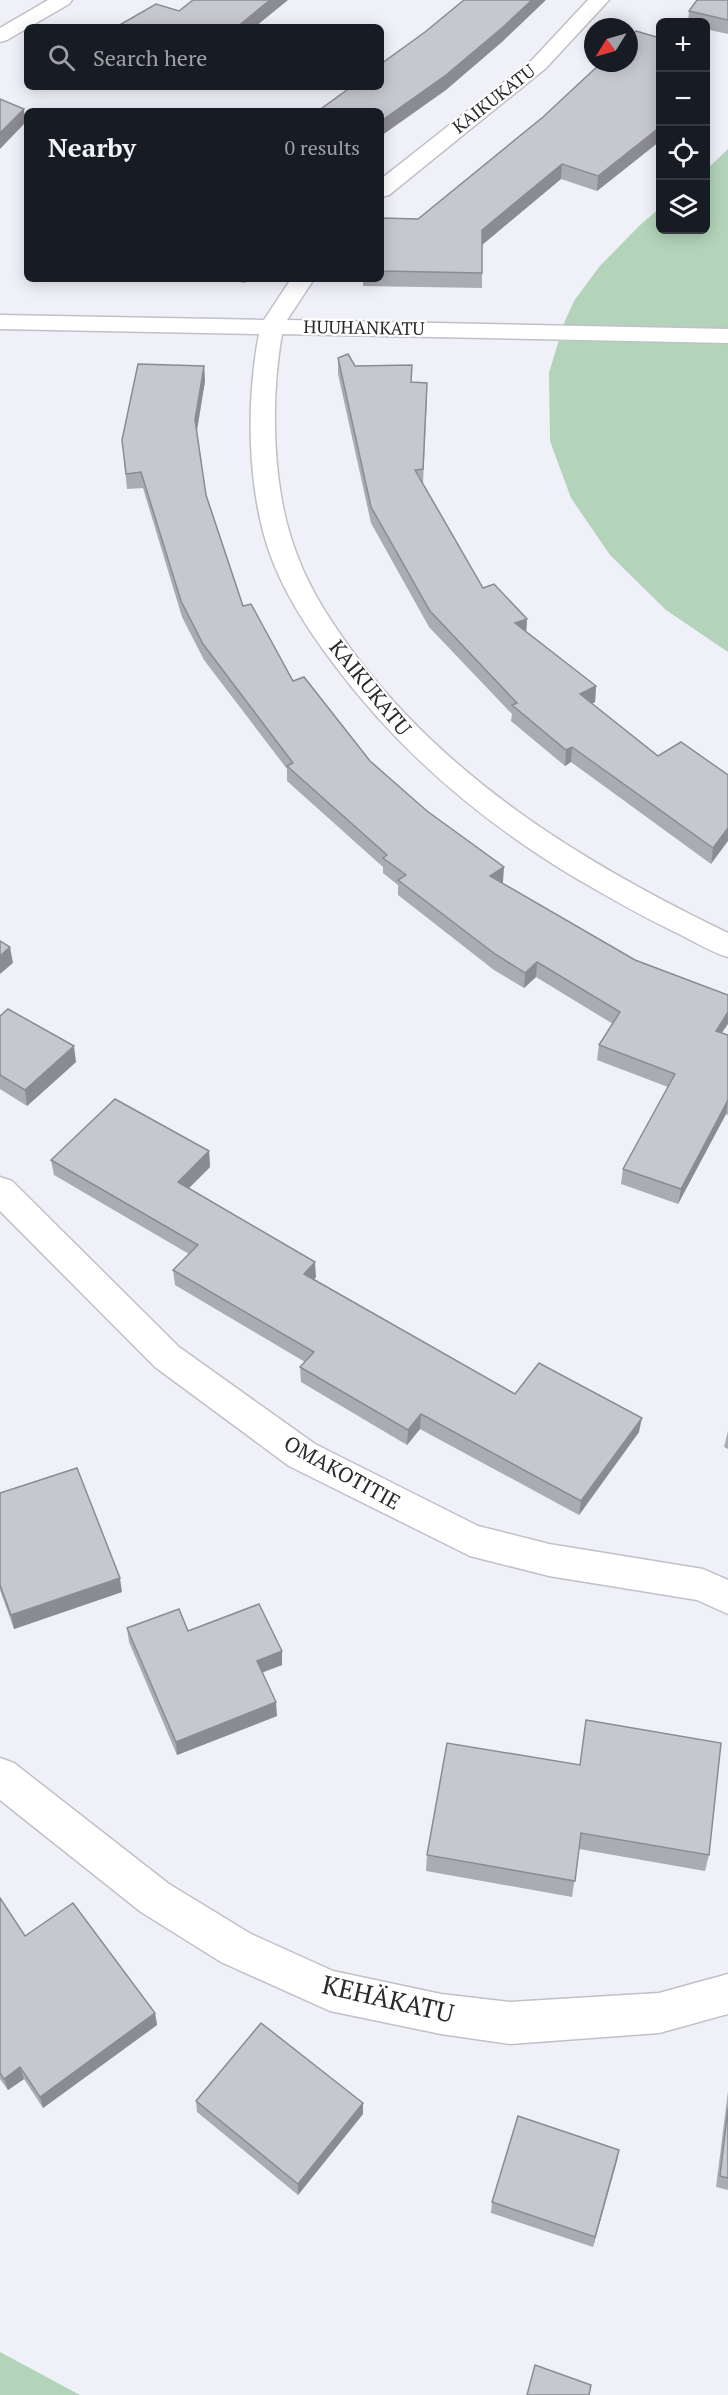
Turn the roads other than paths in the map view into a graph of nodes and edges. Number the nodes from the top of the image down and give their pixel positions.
1 (62, 0) edge
2 (599, 0) edge
3 (0, 36) edge
4 (384, 188) edge
5 (301, 282) edge
6 (0, 322) edge
7 (272, 327) junction
8 (728, 336) edge
9 (728, 946) edge
10 (0, 1190) edge
11 (728, 1598) edge
12 (0, 1776) edge
13 (728, 1994) edge

1 - 3 street
2 - 4 street, KAIKUKATU
5 - 7 street, KAIKUKATU
6 - 7 street, HUUHANKATU
7 - 8 street, HUUHANKATU
7 - 9 street, KAIKUKATU
10 - 11 street, OMAKOTITIE
12 - 13 street, KEHÄKATU

